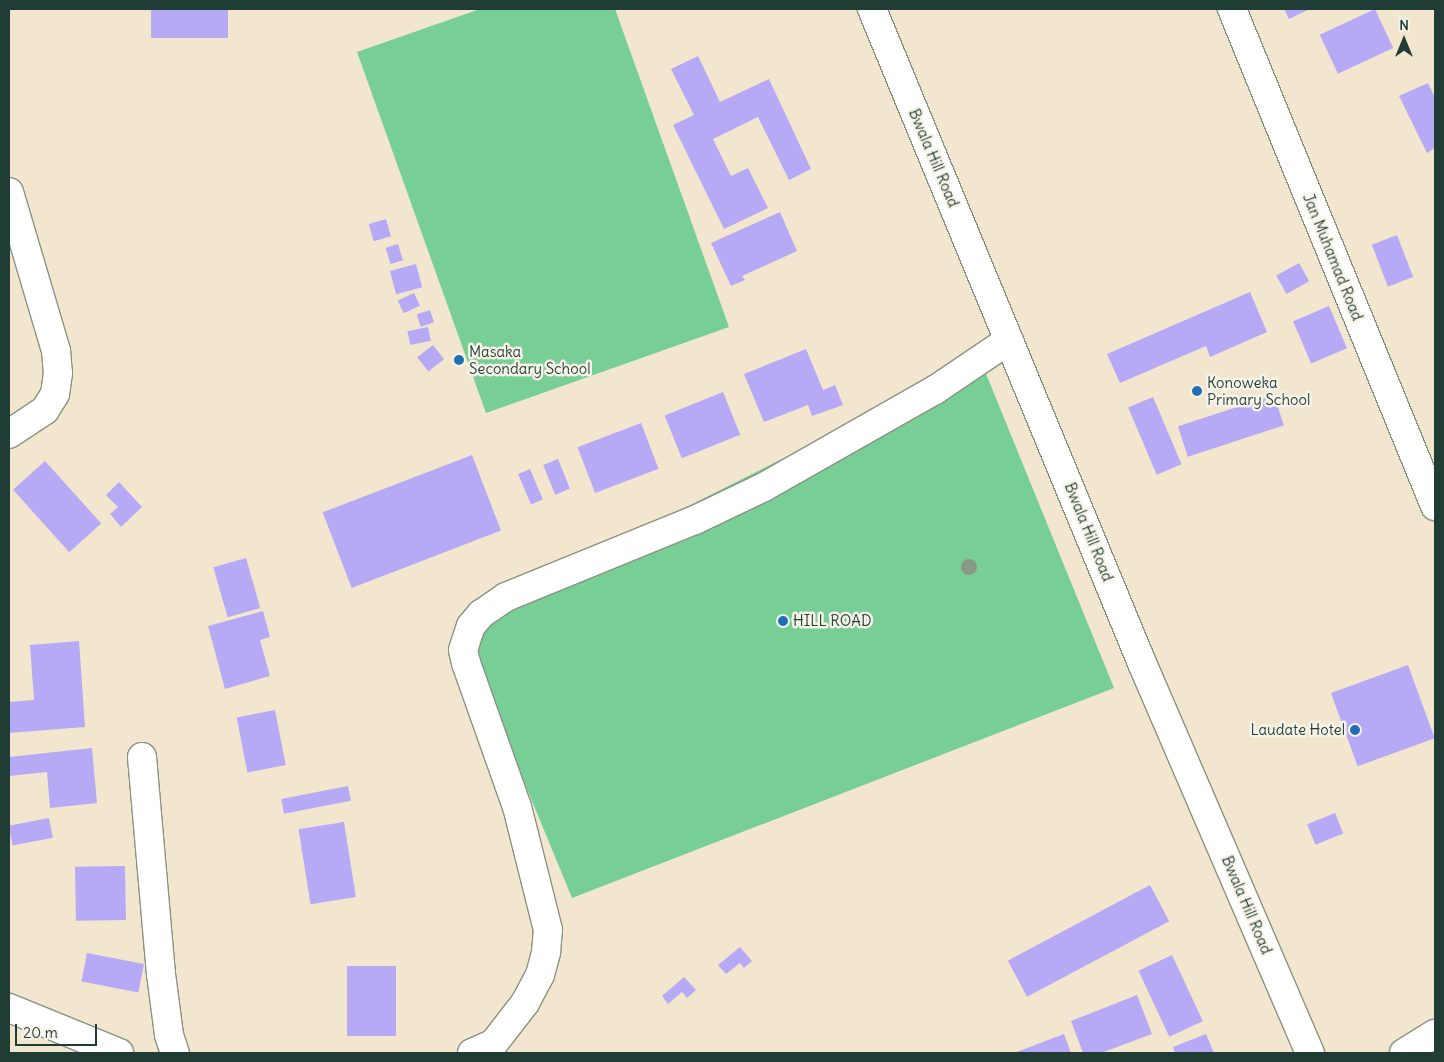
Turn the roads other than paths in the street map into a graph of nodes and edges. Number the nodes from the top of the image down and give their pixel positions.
1 (872, 9) edge
2 (1232, 9) edge
3 (9, 192) edge
4 (1009, 340) junction
5 (9, 434) edge
6 (1435, 506) edge
7 (142, 757) dead end
8 (9, 1008) edge
9 (1435, 1034) edge
10 (119, 1053) edge
11 (175, 1053) edge
12 (472, 1053) edge
13 (1310, 1053) edge
14 (1404, 1053) edge

1 - 4 street, Bwala Hill Road
2 - 6 street, Jan Muhamad Road
3 - 5 street
4 - 12 street
4 - 13 street, Bwala Hill Road
7 - 11 street
8 - 10 street
9 - 14 street

